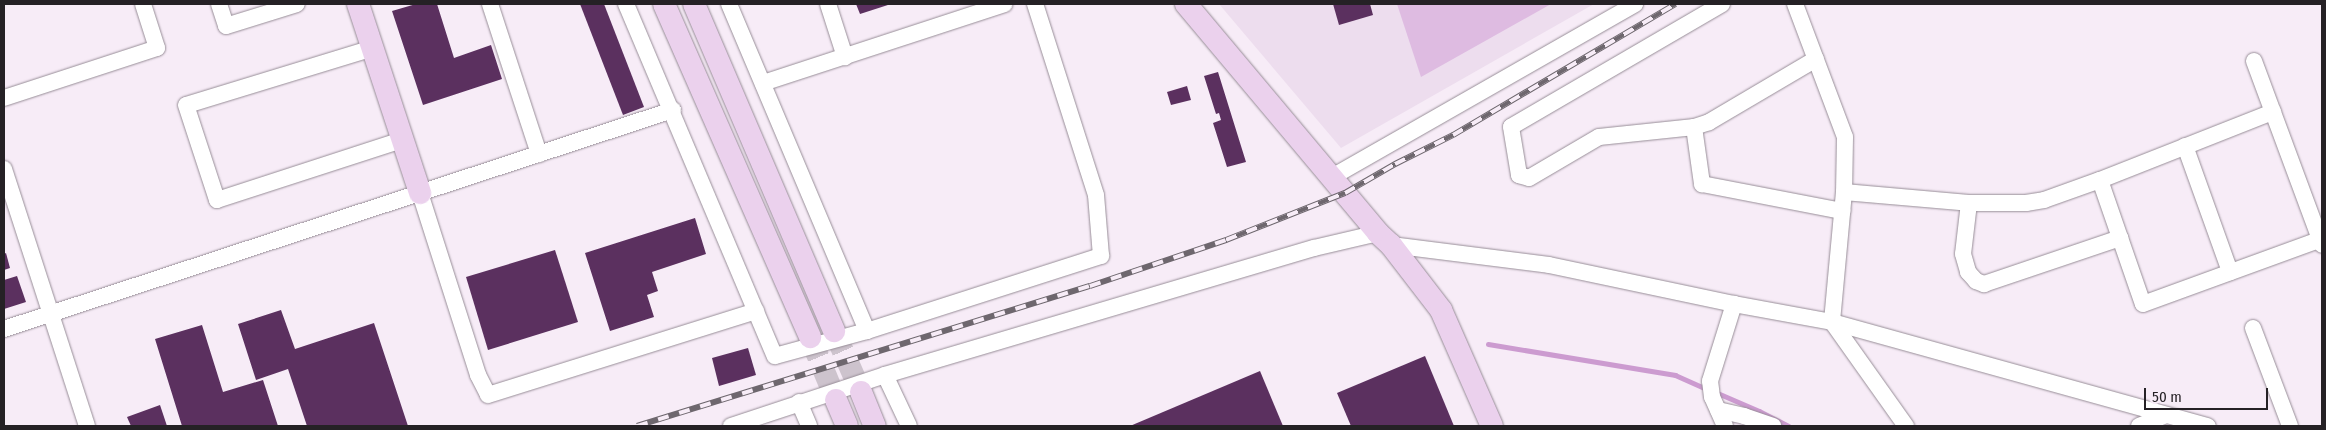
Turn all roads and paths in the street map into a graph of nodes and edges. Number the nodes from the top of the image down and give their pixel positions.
1 (143, 4) edge
2 (219, 4) edge
3 (297, 4) edge
4 (358, 4) edge
5 (490, 4) edge
6 (626, 4) edge
7 (664, 4) edge
8 (694, 4) edge
9 (729, 4) edge
10 (828, 4) edge
11 (1004, 4) edge
12 (1035, 4) edge
13 (1186, 4) edge
14 (1635, 4) edge
15 (1722, 4) edge
16 (1795, 4) edge
17 (372, 48) junction
18 (844, 57) junction
19 (1816, 59) junction
20 (2254, 61) dead end
21 (763, 83) junction
22 (4, 98) edge
23 (673, 110) junction
24 (2273, 112) junction
25 (1694, 127) junction
26 (402, 140) junction
27 (2185, 146) junction
28 (539, 154) junction
29 (4, 169) edge
30 (1332, 177) junction
31 (2100, 180) junction
32 (1844, 192) junction
33 (420, 193) junction
34 (1969, 203) junction
35 (1842, 211) junction
36 (2120, 238) junction
37 (1385, 239) junction
38 (2321, 241) edge
39 (2230, 272) junction
40 (1734, 304) junction
41 (756, 311) junction
42 (51, 314) junction
43 (1832, 322) junction
44 (2253, 328) dead end
45 (4, 329) edge
46 (834, 331) tunnel mouth
47 (867, 331) junction
48 (810, 337) tunnel mouth
49 (885, 375) junction
50 (861, 392) tunnel mouth
51 (836, 400) tunnel mouth
52 (799, 402) junction
53 (1718, 410) junction
54 (2166, 415) junction
55 (2193, 424) edge
56 (87, 426) edge
57 (732, 426) edge
58 (809, 426) edge
59 (847, 426) edge
60 (876, 426) edge
61 (909, 426) edge
62 (1492, 426) edge
63 (1726, 426) edge
64 (1773, 426) edge
65 (1906, 426) edge
66 (2140, 426) edge
67 (2208, 426) edge
68 (2290, 426) edge

1 - 22 street
2 - 3 street
4 - 17 street
5 - 28 street
6 - 23 street
7 - 48 street
8 - 46 street
9 - 21 street
10 - 18 street
11 - 18 street
12 - 47 street
13 - 30 street
14 - 30 street
15 - 25 street
16 - 19 street
17 - 26 street
17 - 26 street
18 - 21 street
19 - 25 street
19 - 32 street
20 - 24 street
21 - 47 street
23 - 28 street
23 - 41 street
24 - 27 street
24 - 38 street
25 - 35 street
26 - 33 street
27 - 31 street
27 - 39 street
28 - 33 street
29 - 42 street
30 - 37 street
31 - 34 street
31 - 36 street
32 - 34 street
32 - 35 street
33 - 41 street
33 - 42 street
34 - 36 street
35 - 43 street
36 - 39 street
37 - 40 street
37 - 49 street
37 - 62 street
38 - 39 street
40 - 43 street
40 - 53 street
41 - 47 street
42 - 45 street
42 - 56 street
43 - 54 street
43 - 65 street
44 - 68 street
49 - 52 street
49 - 61 street
50 - 60 street
51 - 59 street
52 - 57 street
52 - 58 street
53 - 63 street
53 - 64 street
54 - 55 street
54 - 66 street
55 - 67 street

